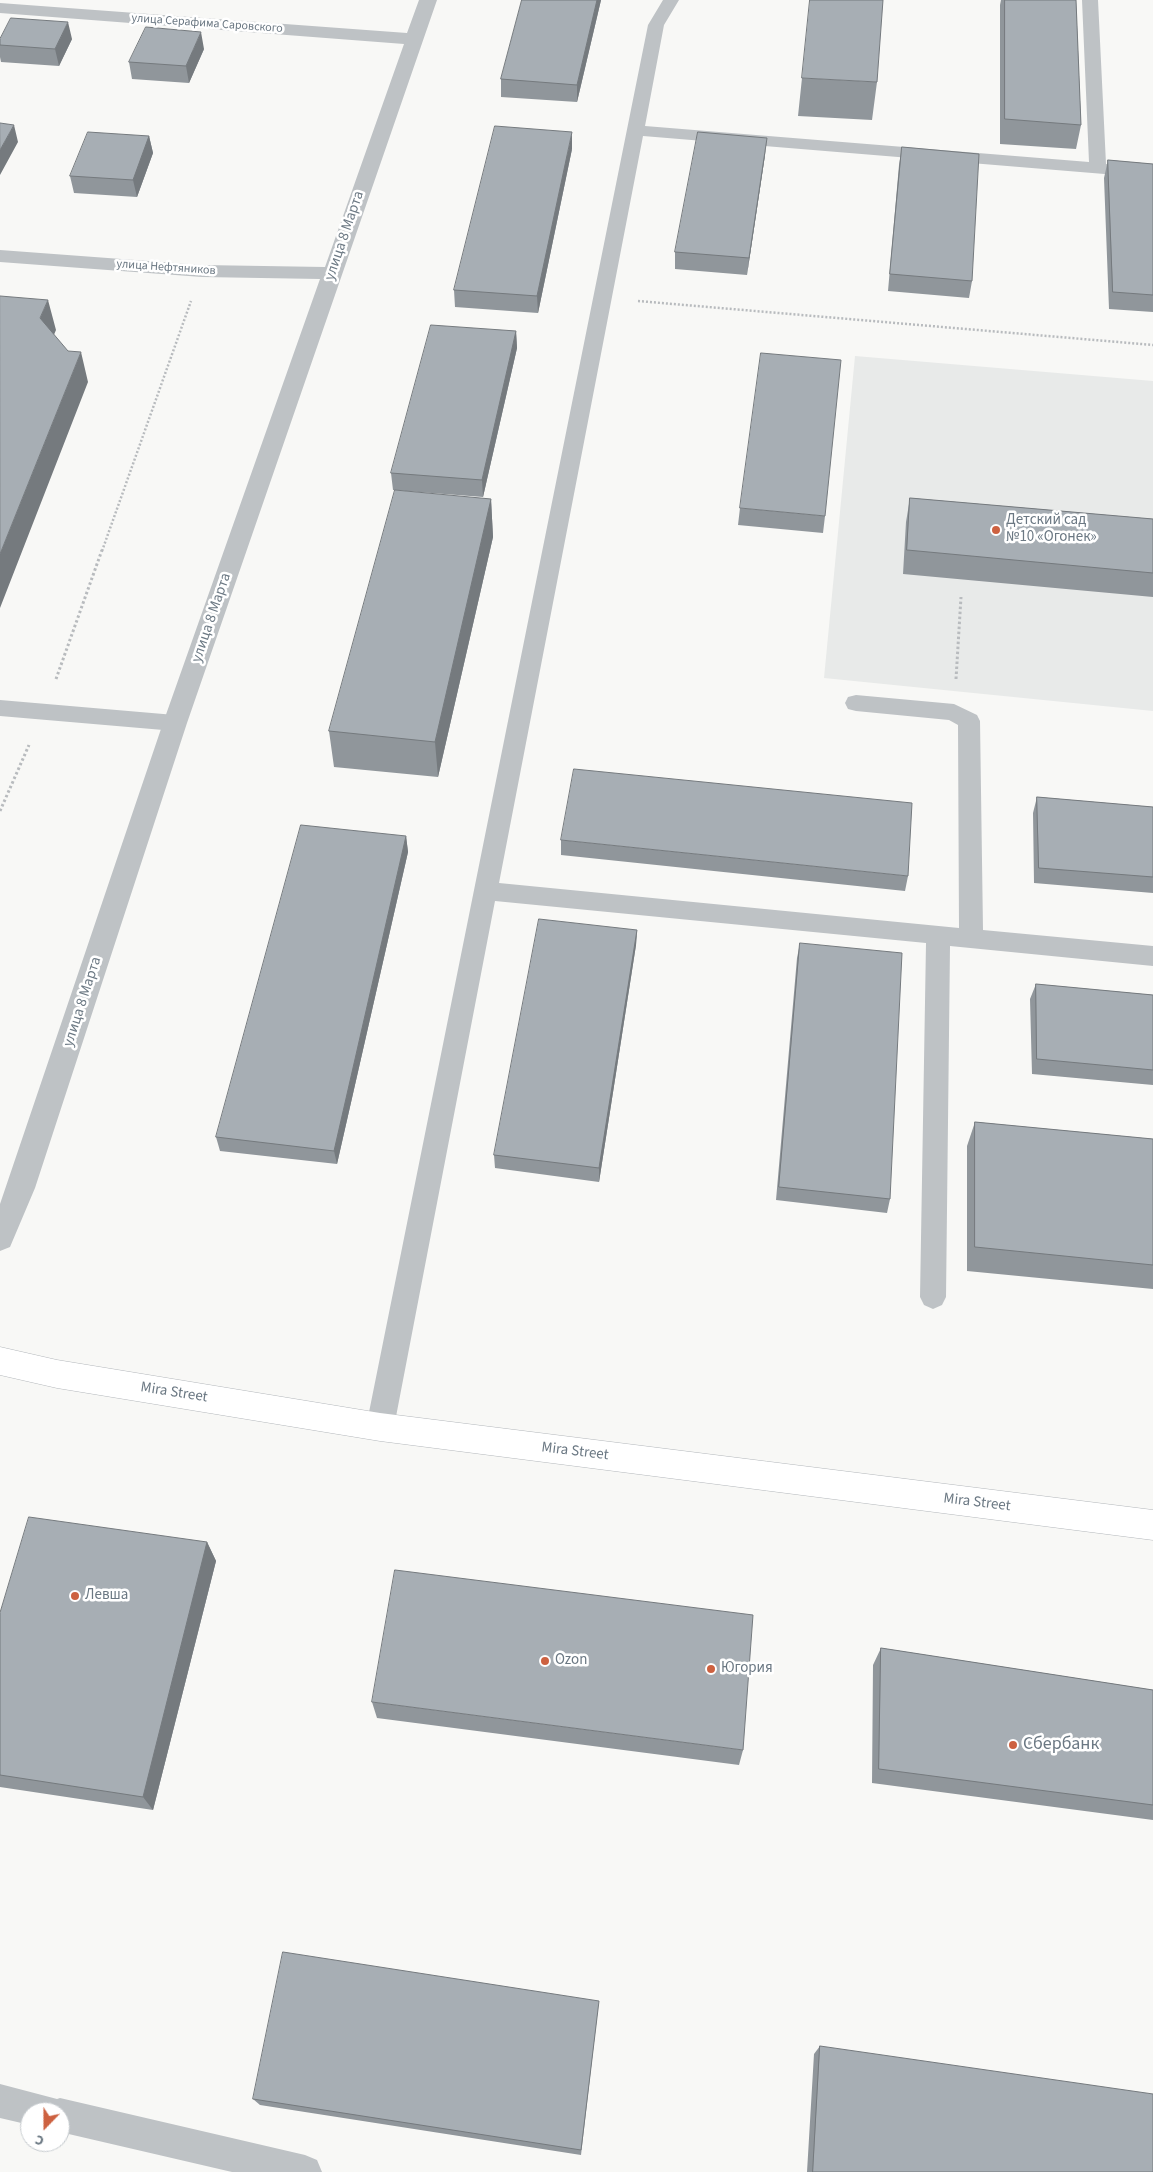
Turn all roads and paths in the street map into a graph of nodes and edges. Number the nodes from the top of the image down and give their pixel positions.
1 (428, 0) edge
2 (671, 0) edge
3 (1090, 0) edge
4 (0, 8) edge
5 (414, 40) junction
6 (636, 130) junction
7 (1098, 168) junction
8 (1153, 173) edge
9 (0, 256) edge
10 (202, 271) junction
11 (332, 273) junction
12 (602, 298) junction
13 (1153, 345) edge
14 (961, 597) dead end
15 (856, 703) dead end
16 (0, 708) edge
17 (44, 711) junction
18 (954, 712) junction
19 (175, 723) junction
20 (0, 811) edge
21 (486, 891) junction
22 (938, 935) junction
23 (971, 938) junction
24 (1153, 956) edge
25 (0, 1238) edge
26 (933, 1297) dead end
27 (0, 1361) edge
28 (380, 1427) junction
29 (1153, 1525) edge
30 (0, 2101) edge
31 (20, 2106) edge
32 (70, 2117) edge
33 (305, 2172) edge

1 - 5 street, улица 8 Марта
2 - 6 lane
3 - 7 lane
4 - 5 street, улица Серафима Саровского
5 - 11 street, улица 8 Марта
6 - 7 lane
6 - 12 lane
7 - 8 lane
9 - 10 street, улица Нефтяников
10 - 11 street, улица Нефтяников
10 - 17 path
11 - 19 street, улица 8 Марта
12 - 13 path
12 - 21 lane
14 - 18 path
15 - 18 lane
16 - 17 lane
17 - 19 lane
17 - 20 path
18 - 23 lane
19 - 25 street, улица 8 Марта
21 - 22 lane
21 - 28 lane
22 - 23 lane
22 - 26 lane
23 - 24 lane
27 - 28 main road, Mira Street
28 - 29 main road, Mira Street
30 - 31 lane
32 - 33 lane

